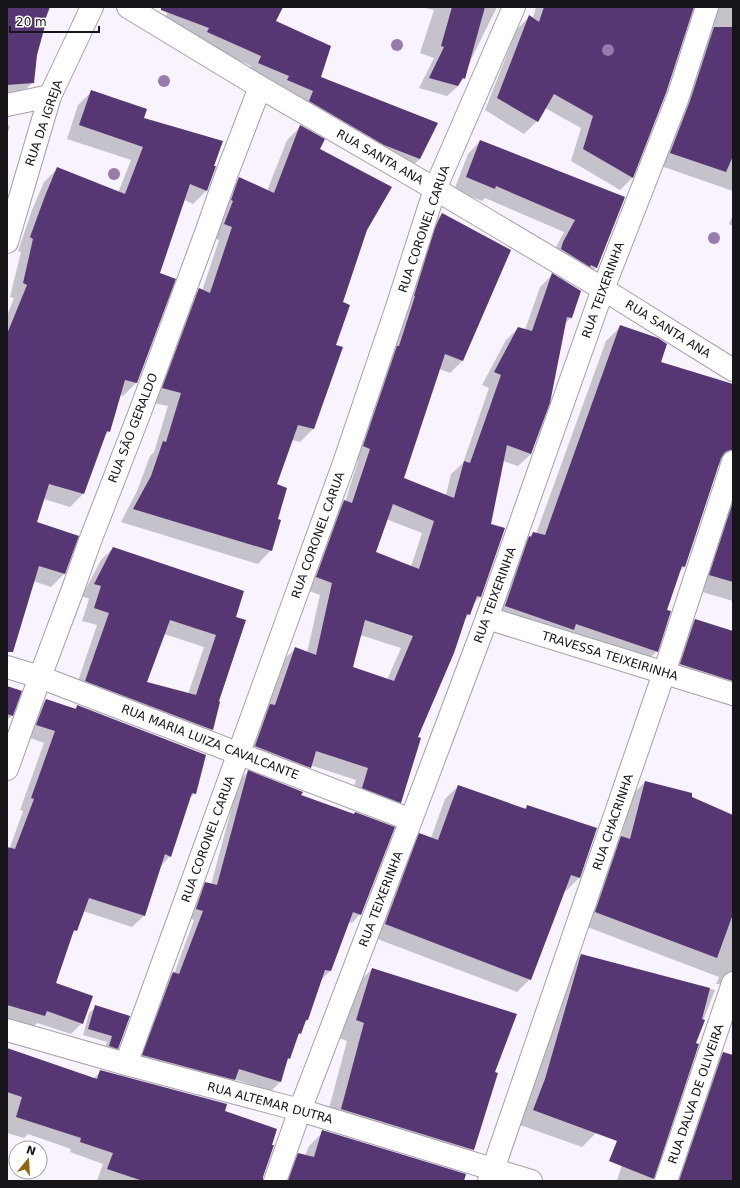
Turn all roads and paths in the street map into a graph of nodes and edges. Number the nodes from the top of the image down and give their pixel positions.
1 (92, 7) edge
2 (128, 7) edge
3 (514, 7) edge
4 (707, 7) edge
5 (260, 87) junction
6 (50, 96) junction
7 (7, 105) edge
8 (436, 189) junction
9 (7, 242) edge
10 (603, 289) junction
11 (733, 370) edge
12 (733, 462) edge
13 (487, 618) junction
14 (7, 667) edge
15 (664, 673) junction
16 (40, 677) junction
17 (733, 694) edge
18 (239, 753) junction
19 (7, 769) edge
20 (411, 820) junction
21 (733, 983) edge
22 (7, 1030) edge
23 (126, 1064) junction
24 (300, 1110) junction
25 (491, 1175) edge
26 (275, 1181) edge
27 (531, 1181) edge
28 (666, 1181) edge

1 - 6 street, RUA DA IGREJA
2 - 5 street, RUA SANTA ANA
3 - 8 street, RUA CORONEL CARUA
4 - 10 street, RUA TEIXERINHA
5 - 8 street, RUA SANTA ANA
5 - 16 street, RUA SÃO GERALDO
6 - 7 street
6 - 9 street, RUA DA IGREJA
8 - 10 street, RUA SANTA ANA
8 - 18 street, RUA CORONEL CARUA
10 - 11 street, RUA SANTA ANA
10 - 13 street, RUA TEIXERINHA
12 - 15 street, RUA CHACRINHA
13 - 15 street, TRAVESSA TEIXEIRINHA
13 - 20 street, RUA TEIXERINHA
14 - 16 street, RUA MARIA LUIZA CAVALCANTE
15 - 17 street, TRAVESSA TEIXEIRINHA
15 - 25 street, RUA CHACRINHA
16 - 18 street, RUA MARIA LUIZA CAVALCANTE
16 - 19 street, RUA SÃO GERALDO
18 - 20 street, RUA MARIA LUIZA CAVALCANTE
18 - 23 street, RUA CORONEL CARUA
20 - 24 street, RUA TEIXERINHA
21 - 28 street, RUA DALVA DE OLIVEIRA
22 - 23 street, RUA ALTEMAR DUTRA
23 - 24 street, RUA ALTEMAR DUTRA
24 - 25 street, RUA ALTEMAR DUTRA
24 - 26 street, RUA TEIXERINHA
25 - 27 street, RUA ALTEMAR DUTRA

